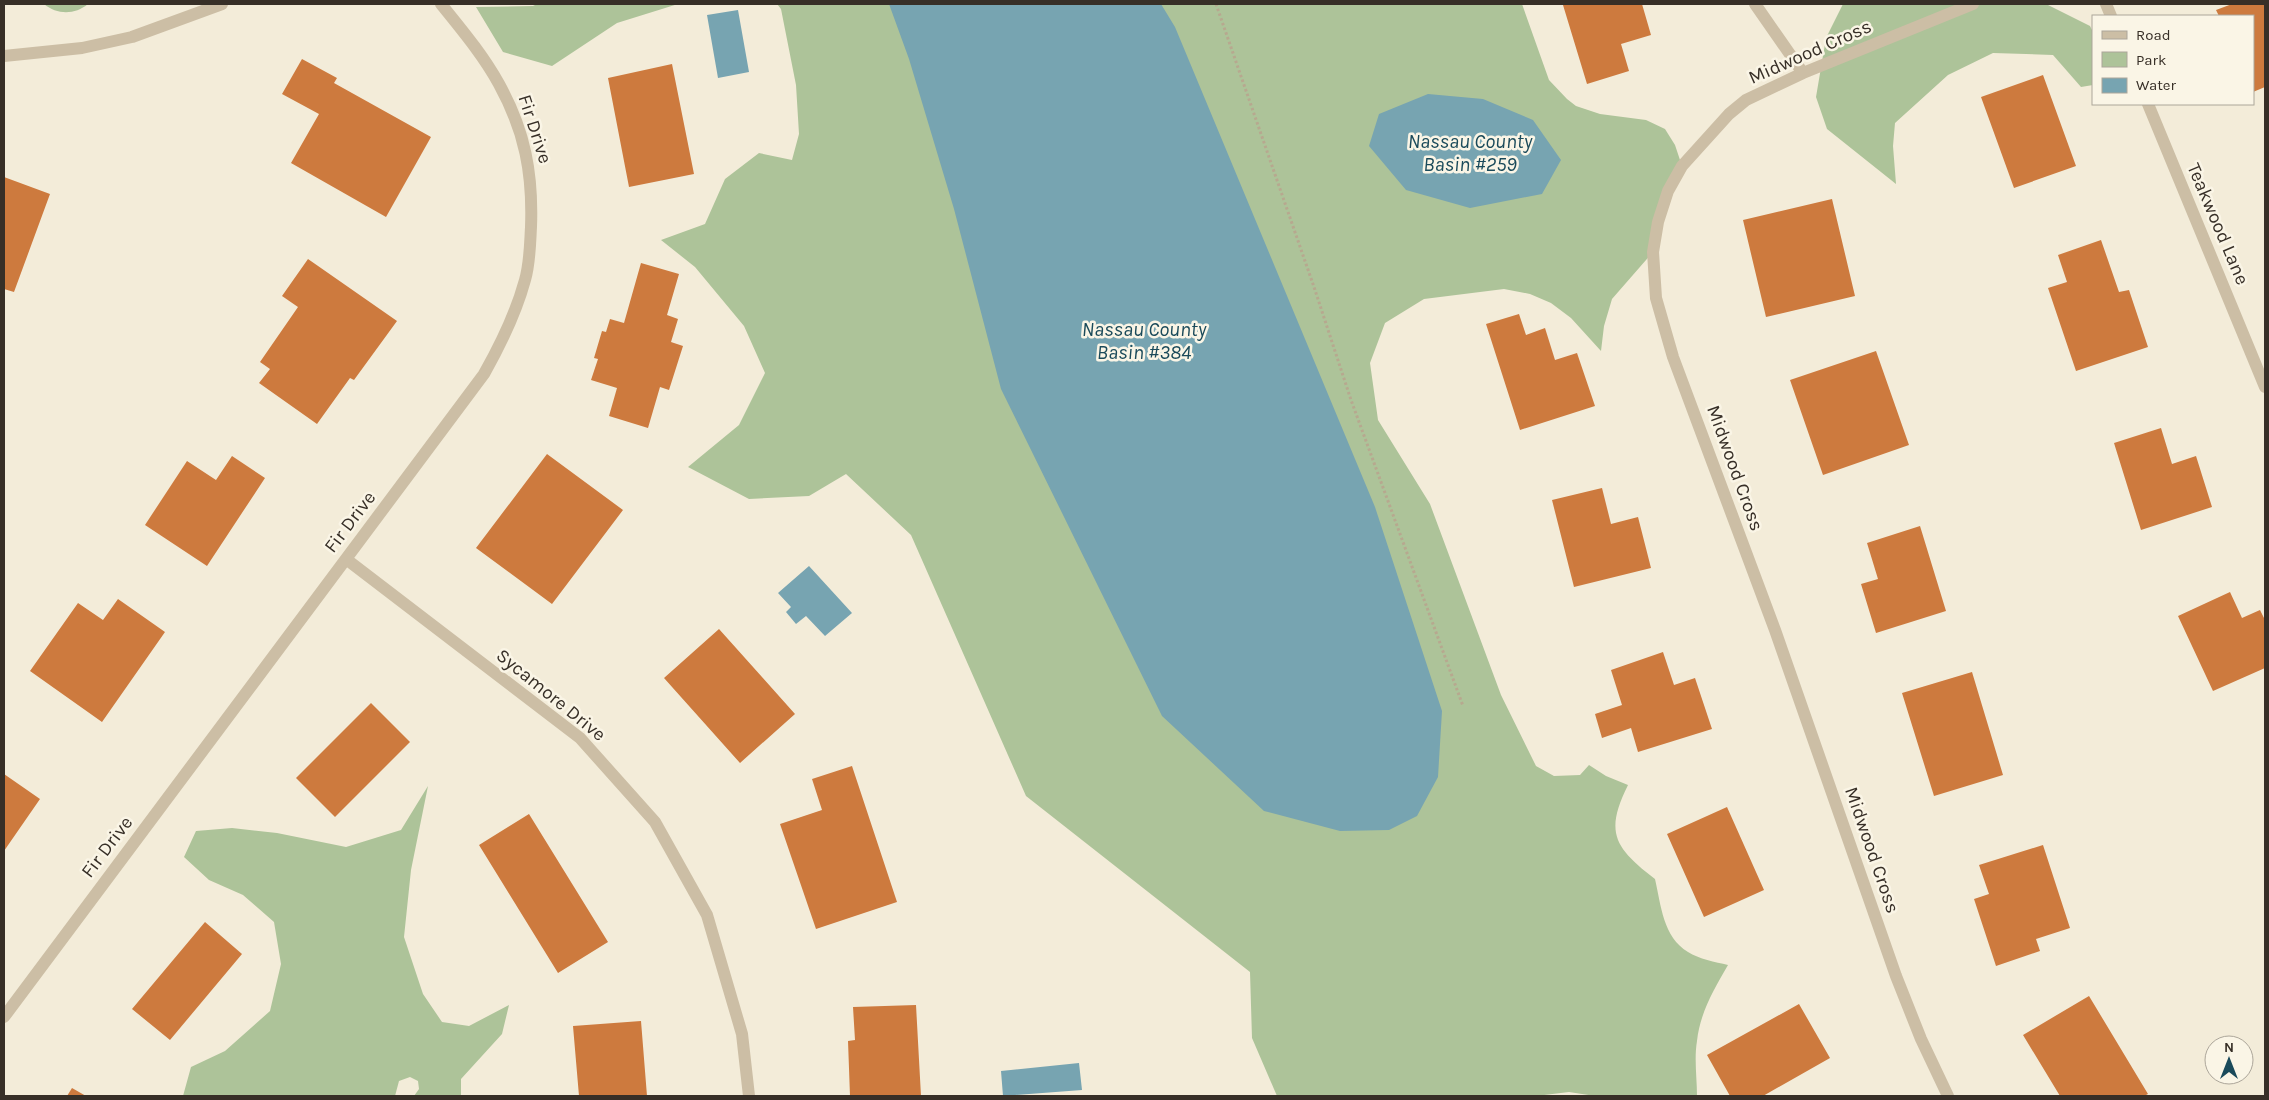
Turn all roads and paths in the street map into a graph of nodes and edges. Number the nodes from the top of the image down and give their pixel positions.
1 (222, 4) edge
2 (441, 4) edge
3 (1216, 4) edge
4 (1755, 4) edge
5 (1972, 4) edge
6 (4, 56) edge
7 (1804, 73) junction
8 (2148, 105) edge
9 (2265, 386) edge
10 (346, 559) junction
11 (1463, 706) dead end
12 (4, 1017) edge
13 (1947, 1092) edge
14 (749, 1096) edge
15 (1934, 1096) edge

1 - 6 street
2 - 10 street, Fir Drive
3 - 11 path
4 - 7 street
5 - 7 street, Midwood Cross
7 - 13 street, Midwood Cross
8 - 9 street, Teakwood Lane
10 - 12 street, Fir Drive
10 - 14 street, Sycamore Drive
13 - 15 street

